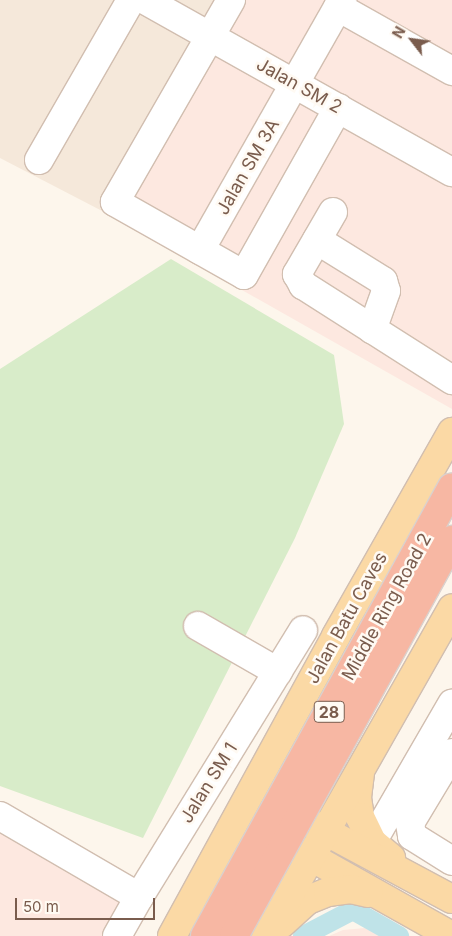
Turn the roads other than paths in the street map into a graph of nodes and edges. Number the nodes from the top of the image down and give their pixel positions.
1 (131, 0) edge
2 (145, 0) edge
3 (231, 0) edge
4 (340, 3) edge
5 (210, 36) junction
6 (452, 71) edge
7 (295, 83) junction
8 (338, 108) junction
9 (39, 160) dead end
10 (452, 172) edge
11 (333, 212) dead end
12 (317, 240) junction
13 (200, 250) junction
14 (372, 330) junction
15 (452, 380) edge
16 (452, 432) edge
17 (452, 487) edge
18 (452, 540) edge
19 (452, 608) edge
20 (198, 626) dead end
21 (303, 630) dead end
22 (336, 636) junction
23 (278, 672) junction
24 (412, 680) junction
25 (452, 704) edge
26 (283, 732) junction
27 (452, 753) edge
28 (361, 770) junction
29 (425, 776) junction
30 (257, 813) junction
31 (0, 816) edge
32 (326, 830) junction
33 (372, 842) junction
34 (442, 855) edge
35 (310, 858) junction
36 (417, 880) junction
37 (373, 893) junction
38 (139, 897) junction
39 (452, 899) edge
40 (191, 902) junction
41 (117, 936) edge
42 (172, 936) edge
43 (205, 936) edge
44 (234, 936) edge
45 (268, 936) edge
46 (452, 936) edge

1 - 9 street
2 - 5 street, Jalan SM 2
3 - 5 street
4 - 6 street
4 - 7 street, Jalan SM 3A
5 - 7 street, Jalan SM 2
5 - 13 street
7 - 8 street, Jalan SM 2
7 - 13 street, Jalan SM 3A
8 - 10 street, Jalan SM 2
8 - 13 street
11 - 12 street
12 - 14 street
12 - 14 street
14 - 15 street
16 - 22 main road, Jalan Batu Caves
17 - 43 highway, Middle Ring Road 2 / 28, bridge
18 - 44 highway, Middle Ring Road 2 / 28, bridge
19 - 24 main road
20 - 23 street
21 - 23 street, Jalan SM 1
22 - 24 main road
22 - 26 main road, Jalan Batu Caves
23 - 38 street, Jalan SM 1
24 - 28 main road
25 - 29 street
26 - 30 main road
26 - 40 main road, Jalan Batu Caves
27 - 29 street
28 - 32 main road
28 - 33 main road
29 - 33 street
29 - 34 street
30 - 32 main road
30 - 35 main road
30 - 40 main road
31 - 38 street
32 - 35 main road
32 - 36 main road
33 - 36 main road
34 - 36 street
35 - 37 main road
35 - 45 main road
36 - 39 main road
37 - 45 main road
37 - 46 main road
38 - 41 street, Jalan SM 1
40 - 42 main road, Jalan Batu Caves

